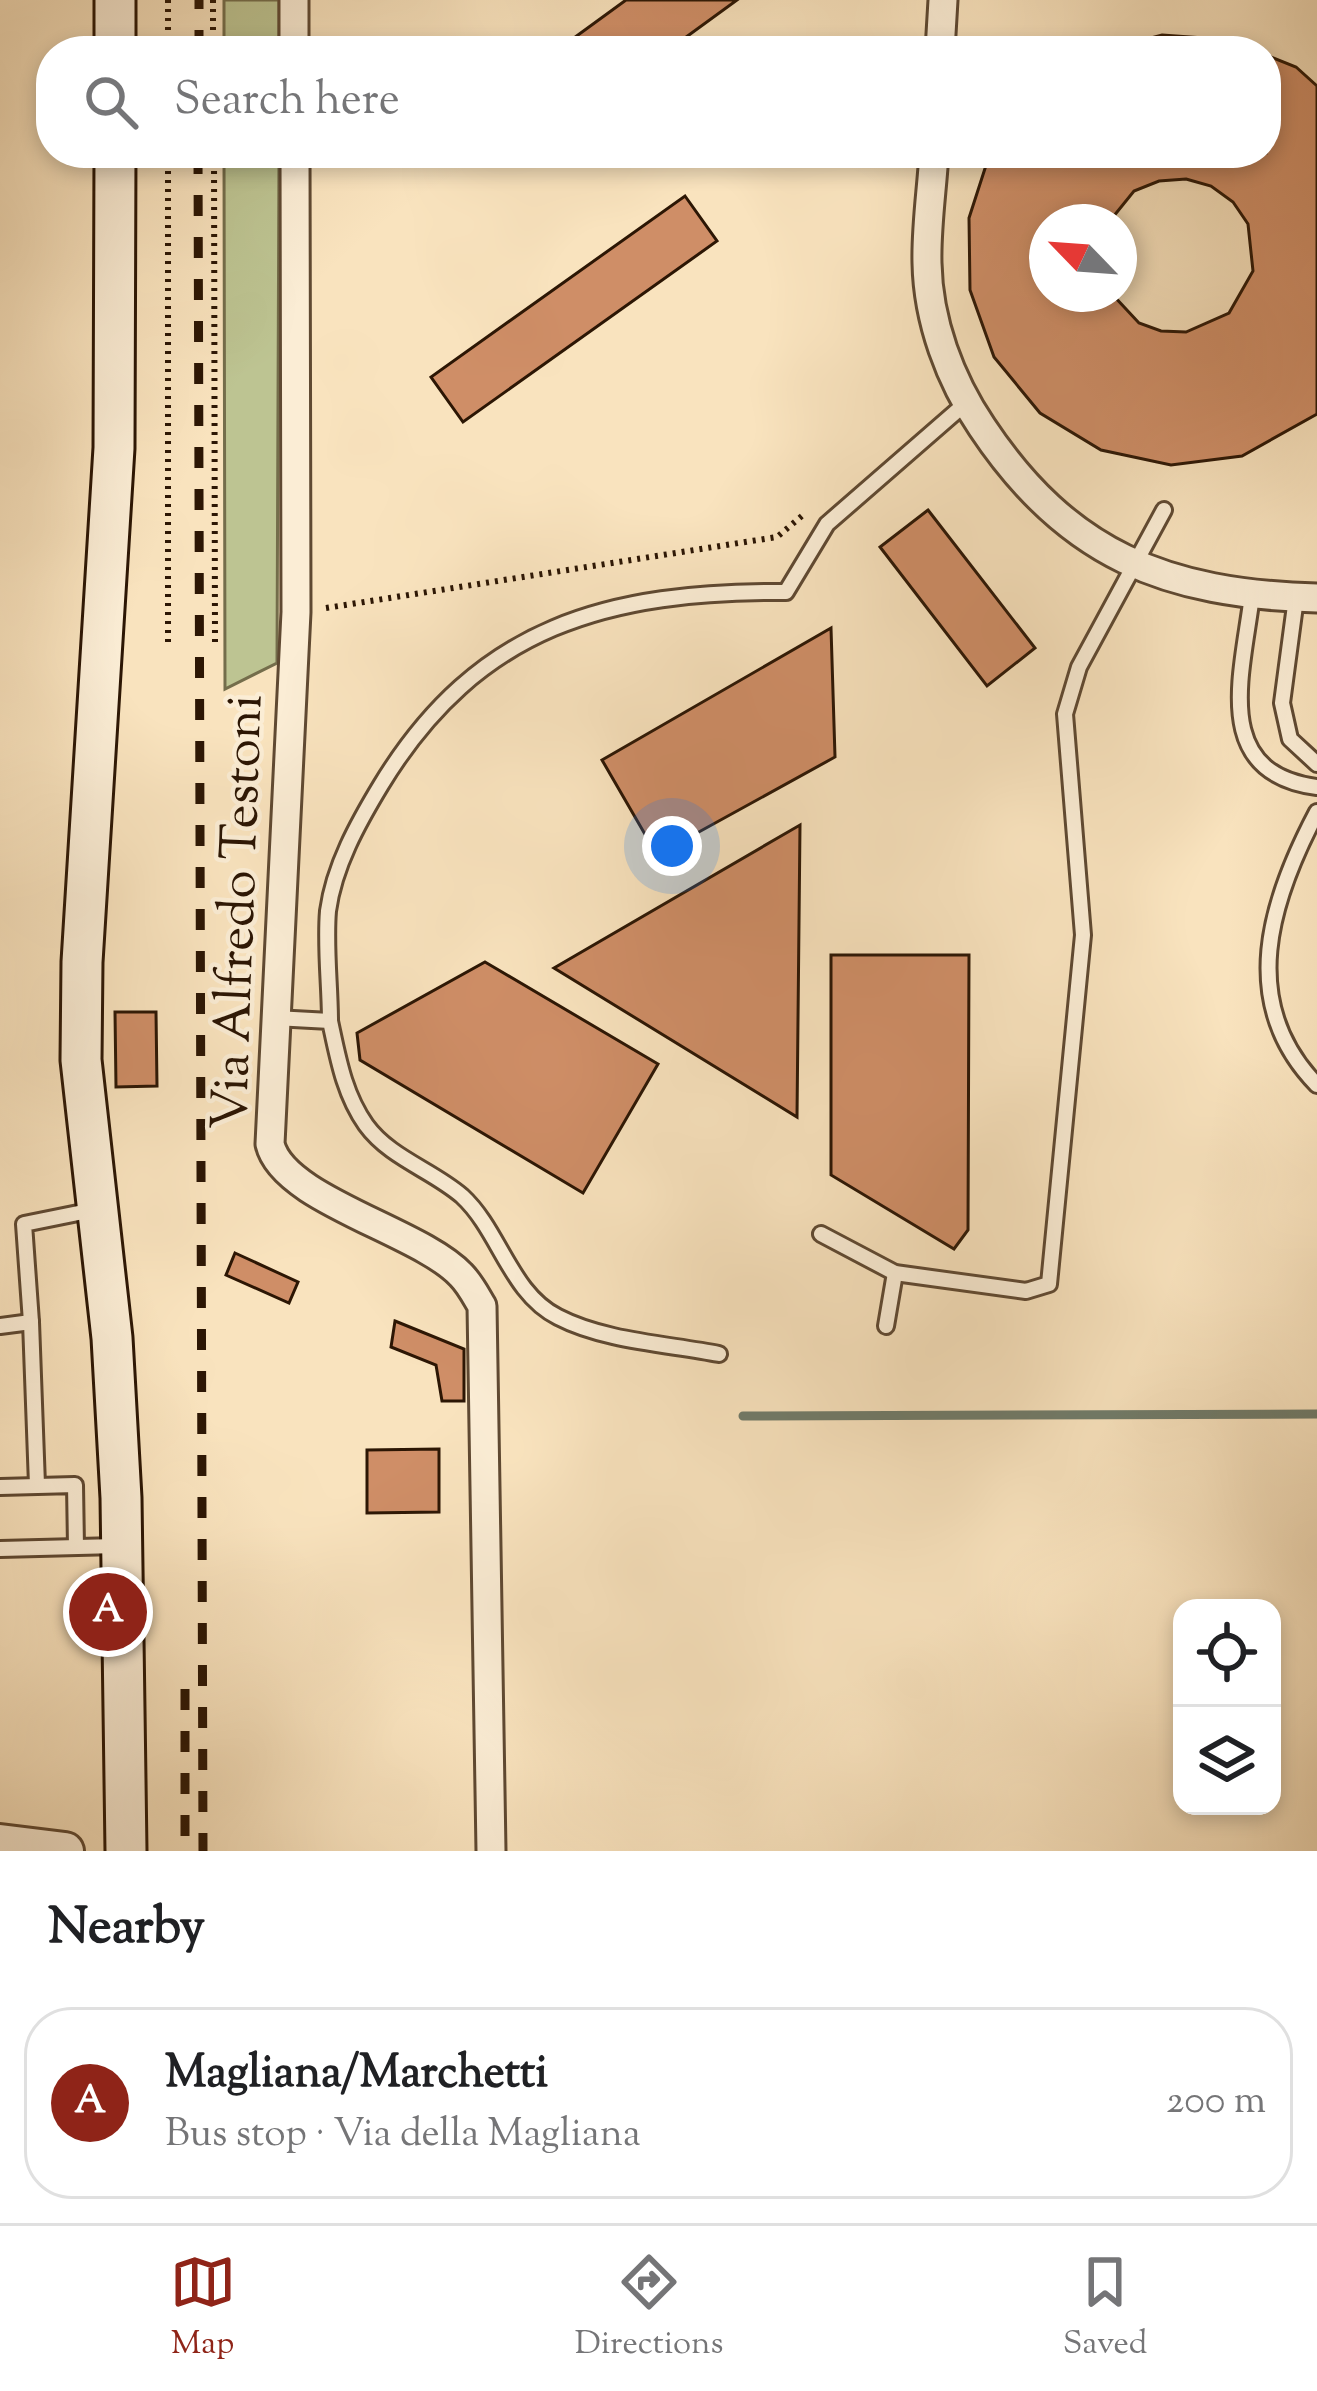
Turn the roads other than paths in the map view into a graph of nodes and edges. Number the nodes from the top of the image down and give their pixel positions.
1 (115, 0) edge
2 (294, 0) edge
3 (944, 0) edge
4 (115, 36) edge
5 (294, 36) edge
6 (941, 36) edge
7 (115, 168) edge
8 (295, 168) edge
9 (933, 168) edge
10 (965, 403) junction
11 (1164, 510) dead end
12 (1132, 562) junction
13 (1252, 595) junction
14 (1306, 598) edge
15 (1317, 764) edge
16 (1317, 787) edge
17 (1317, 812) edge
18 (275, 1018) junction
19 (330, 1021) junction
20 (1317, 1084) edge
21 (95, 1209) junction
22 (820, 1234) dead end
23 (895, 1273) junction
24 (31, 1322) junction
25 (0, 1326) edge
26 (886, 1326) dead end
27 (719, 1354) dead end
28 (37, 1485) junction
29 (0, 1487) edge
30 (122, 1546) junction
31 (76, 1547) junction
32 (0, 1549) edge
33 (0, 1843) edge
34 (65, 1851) edge
35 (126, 1851) edge
36 (491, 1851) edge

1 - 4 main road
2 - 5 street
3 - 6 street
7 - 21 main road
8 - 18 street, Via Alfredo Testoni
9 - 10 street
10 - 12 street
10 - 19 lane
11 - 12 lane
12 - 13 street
12 - 23 lane
13 - 14 street
13 - 16 lane
14 - 15 lane
17 - 20 lane
18 - 19 lane
18 - 36 street, Via Alfredo Testoni
19 - 27 lane
21 - 24 lane
21 - 30 main road
22 - 23 lane
23 - 26 lane
24 - 25 lane
24 - 28 lane
28 - 29 lane
28 - 31 lane
30 - 31 lane
30 - 35 main road
31 - 32 lane
33 - 34 street

